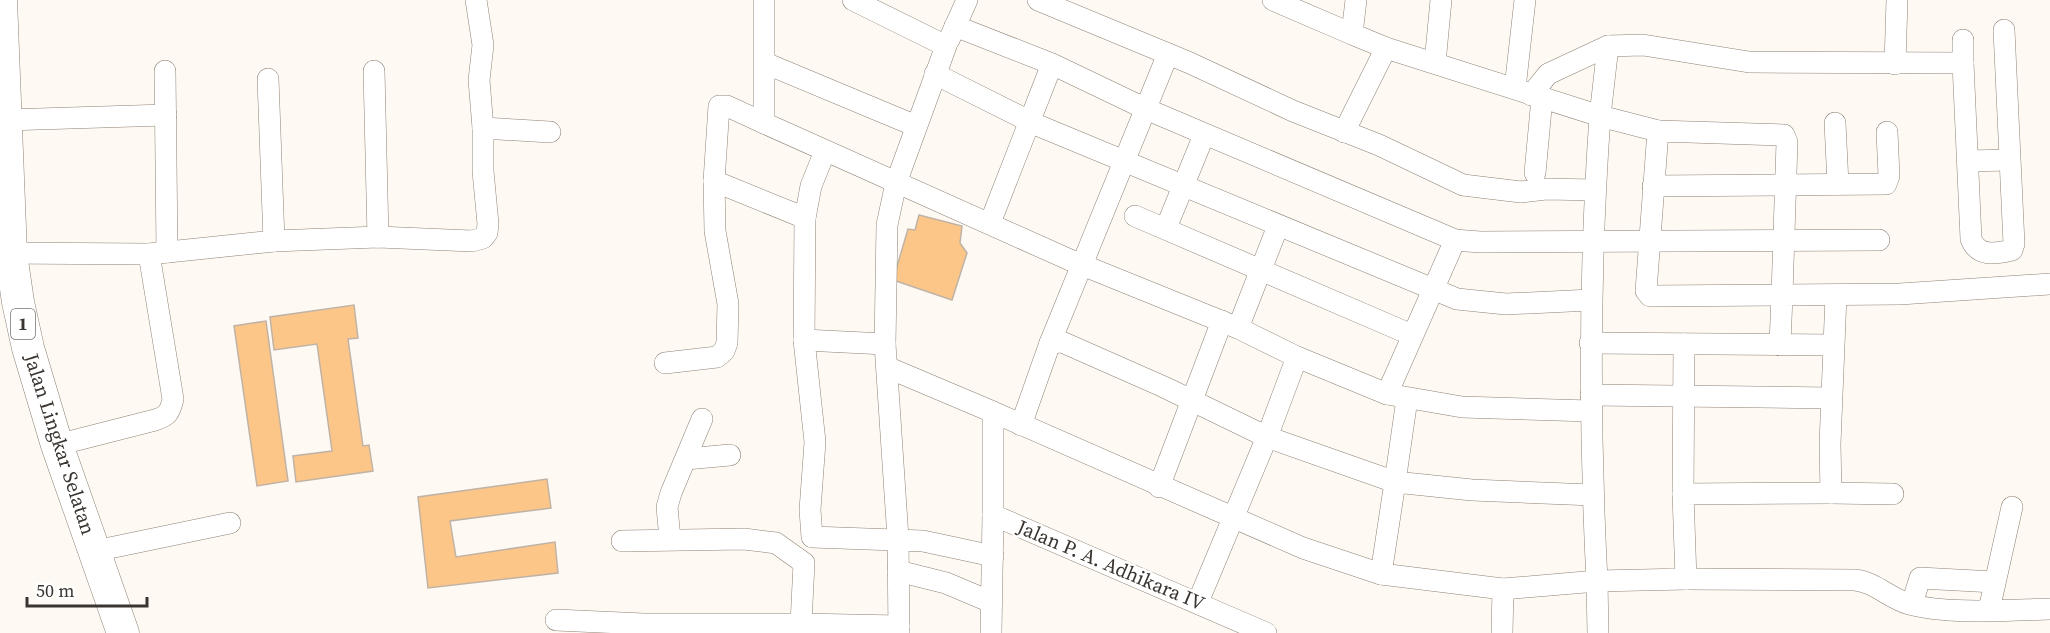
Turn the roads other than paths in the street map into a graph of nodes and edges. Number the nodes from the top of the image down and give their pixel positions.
1 (1, 0) edge
2 (476, 0) edge
3 (764, 0) edge
4 (853, 0) edge
5 (967, 0) edge
6 (1038, 0) edge
7 (1273, 0) edge
8 (1356, 0) edge
9 (1441, 0) edge
10 (1525, 0) edge
11 (1897, 0) edge
12 (2004, 30) dead end
13 (1352, 34) junction
14 (950, 36) junction
15 (1964, 40) dead end
16 (1608, 46) junction
17 (1386, 48) junction
18 (1168, 54) junction
19 (765, 63) junction
20 (1435, 63) junction
21 (1963, 63) junction
22 (1052, 64) junction
23 (1895, 64) junction
24 (165, 71) dead end
25 (374, 71) dead end
26 (934, 74) junction
27 (268, 79) dead end
28 (1530, 94) junction
29 (1146, 109) junction
30 (166, 115) junction
31 (1600, 116) junction
32 (6, 120) junction
33 (1030, 122) junction
34 (764, 123) junction
35 (1835, 123) dead end
36 (916, 126) junction
37 (483, 128) junction
38 (1658, 131) junction
39 (550, 132) dead end
40 (1344, 132) junction
41 (1887, 132) dead end
42 (1204, 135) junction
43 (825, 152) junction
44 (2009, 160) junction
45 (1968, 161) junction
46 (1125, 162) junction
47 (1535, 173) dead end
48 (714, 181) junction
49 (896, 183) junction
50 (1784, 183) junction
51 (1838, 184) junction
52 (1653, 186) junction
53 (1183, 187) junction
54 (1595, 190) junction
55 (1135, 216) dead end
56 (805, 218) junction
57 (990, 223) junction
58 (1278, 226) junction
59 (1166, 228) junction
60 (378, 237) junction
61 (1650, 239) junction
62 (1785, 239) junction
63 (1455, 240) junction
64 (1595, 240) junction
65 (1879, 240) dead end
66 (274, 241) junction
67 (158, 253) junction
68 (5, 254) edge
69 (1082, 265) junction
70 (1261, 271) junction
71 (2050, 284) edge
72 (1432, 291) junction
73 (1782, 295) junction
74 (1836, 296) junction
75 (1591, 300) junction
76 (1230, 325) junction
77 (1412, 335) junction
78 (804, 340) junction
79 (1050, 343) junction
80 (1590, 343) junction
81 (885, 344) junction
82 (1684, 344) junction
83 (1780, 345) junction
84 (1833, 345) junction
85 (1297, 357) junction
86 (665, 363) dead end
87 (889, 368) junction
88 (1397, 396) junction
89 (1682, 396) junction
90 (1831, 398) junction
91 (1192, 402) junction
92 (1590, 403) junction
93 (993, 412) junction
94 (702, 419) dead end
95 (1021, 425) junction
96 (1267, 438) junction
97 (57, 445) junction
98 (730, 455) dead end
99 (686, 459) junction
100 (1395, 482) junction
101 (1158, 487) junction
102 (1832, 493) junction
103 (1683, 494) junction
104 (1893, 494) dead end
105 (1593, 495) junction
106 (2012, 507) dead end
107 (993, 515) junction
108 (1233, 519) junction
109 (230, 523) dead end
110 (670, 540) junction
111 (910, 540) junction
112 (622, 541) dead end
113 (95, 551) junction
114 (992, 558) junction
115 (911, 573) junction
116 (1381, 574) junction
117 (1686, 579) junction
118 (1597, 581) junction
119 (1994, 582) junction
120 (1503, 589) junction
121 (991, 600) junction
122 (1198, 602) junction
123 (1912, 604) junction
124 (2050, 609) edge
125 (1989, 610) junction
126 (556, 620) dead end
127 (801, 628) edge
128 (899, 630) edge
129 (123, 633) edge
130 (991, 633) edge
131 (1266, 633) edge
132 (1502, 633) edge
133 (1598, 633) edge

1 - 32 highway, Jalan Lingkar Selatan / 1
2 - 37 street
3 - 19 street
4 - 14 street
5 - 14 street
6 - 18 street
7 - 13 street
8 - 13 street
9 - 20 street
10 - 28 street
11 - 23 street
12 - 44 street
13 - 17 street
14 - 22 street
14 - 26 street
15 - 21 street
16 - 23 street
16 - 28 street
16 - 31 street
17 - 20 street
17 - 40 street
18 - 29 street
18 - 40 street
19 - 34 street
19 - 36 street
20 - 28 street
21 - 23 street
21 - 45 street
22 - 29 street
22 - 33 street
24 - 30 street
25 - 60 street
26 - 33 street
26 - 36 street
27 - 66 street
28 - 31 street
28 - 47 street
29 - 42 street
29 - 46 street
30 - 32 street
30 - 67 street
31 - 38 street
31 - 54 street
32 - 68 highway, Jalan Lingkar Selatan / 1
33 - 46 street
33 - 57 street
34 - 43 street
34 - 48 street
35 - 51 street
36 - 49 street
37 - 39 street
37 - 60 street
38 - 50 street
38 - 52 street
40 - 54 street
41 - 51 street
42 - 53 street
42 - 63 street
43 - 49 street
43 - 56 street
44 - 45 street
44 - 45 street
46 - 53 street
46 - 69 street
48 - 56 street
48 - 86 street
49 - 57 street
49 - 81 street
50 - 51 street
50 - 52 street
50 - 62 street
52 - 61 street
53 - 58 street
53 - 59 street
54 - 64 street
55 - 59 street
56 - 78 street
57 - 69 street
58 - 70 street
58 - 72 street
59 - 70 street
60 - 66 street
61 - 62 street
61 - 64 street
61 - 73 street
62 - 65 street
62 - 73 street
63 - 64 street
63 - 72 street
64 - 75 street
66 - 67 street
67 - 68 street
67 - 97 street
68 - 97 highway, Jalan Lingkar Selatan / 1
69 - 76 street
69 - 79 street
70 - 76 street
70 - 77 street
71 - 74 street
72 - 75 street
72 - 77 street
73 - 74 street
73 - 83 street
74 - 84 street
75 - 80 street
76 - 85 street
76 - 91 street
77 - 88 street
78 - 81 street
78 - 111 street
79 - 91 street
79 - 95 street
80 - 82 street
80 - 92 street
81 - 87 street
82 - 83 street
82 - 89 street
83 - 84 street
84 - 90 street
85 - 88 street
85 - 96 street
87 - 93 street
87 - 111 street
88 - 92 street
88 - 100 street
89 - 90 street
89 - 92 street
89 - 103 street
90 - 102 street
91 - 96 street
91 - 101 street
92 - 105 street
93 - 95 street
93 - 107 street
94 - 99 street
95 - 101 street
96 - 100 street
96 - 108 street
97 - 113 highway, Jalan Lingkar Selatan / 1
98 - 99 street
99 - 110 street
100 - 105 street
100 - 116 street
101 - 108 street
102 - 103 street
102 - 104 street
103 - 117 street
105 - 118 street
106 - 119 street
107 - 114 street, Jalan P. A. Adhikara IV
107 - 122 street, Jalan P. A. Adhikara IV
108 - 116 street
108 - 122 street
109 - 113 street
110 - 112 street
110 - 127 street
111 - 114 street
111 - 115 street
113 - 129 highway, Jalan Lingkar Selatan / 1
114 - 121 street, Jalan P. A. Adhikara IV
115 - 121 street
115 - 128 street
116 - 120 street
117 - 118 street
117 - 123 street
118 - 120 street
118 - 133 street
119 - 123 street
119 - 125 street
120 - 132 street
121 - 130 street, Jalan P. A. Adhikara IV
122 - 131 street, Jalan P. A. Adhikara IV
123 - 125 street
124 - 125 street
126 - 127 street
127 - 128 street

